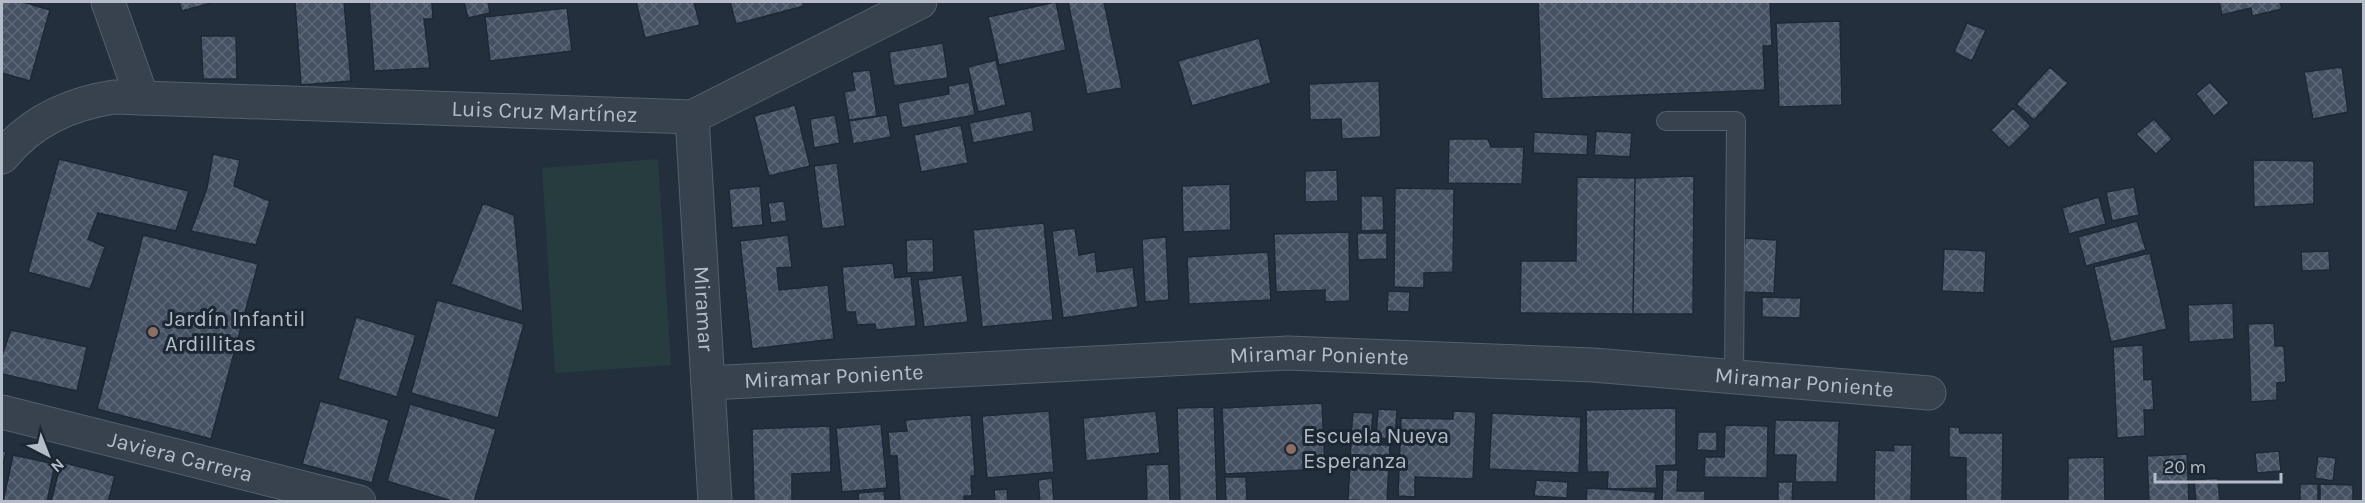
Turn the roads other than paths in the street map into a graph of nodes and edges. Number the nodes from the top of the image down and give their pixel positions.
1 (108, 2) edge
2 (920, 2) edge
3 (142, 98) junction
4 (692, 117) junction
5 (1666, 121) dead end
6 (2, 157) edge
7 (1734, 377) junction
8 (708, 383) junction
9 (1929, 393) dead end
10 (2, 412) edge
11 (356, 501) edge
12 (715, 501) edge

1 - 3 street
2 - 4 street, Luis Cruz Martínez
3 - 4 street, Luis Cruz Martínez
3 - 6 street, Luis Cruz Martínez
4 - 8 street, Miramar
5 - 7 lane
7 - 8 street, Miramar Poniente
7 - 9 street, Miramar Poniente
8 - 12 street, Miramar
10 - 11 street, Javiera Carrera

